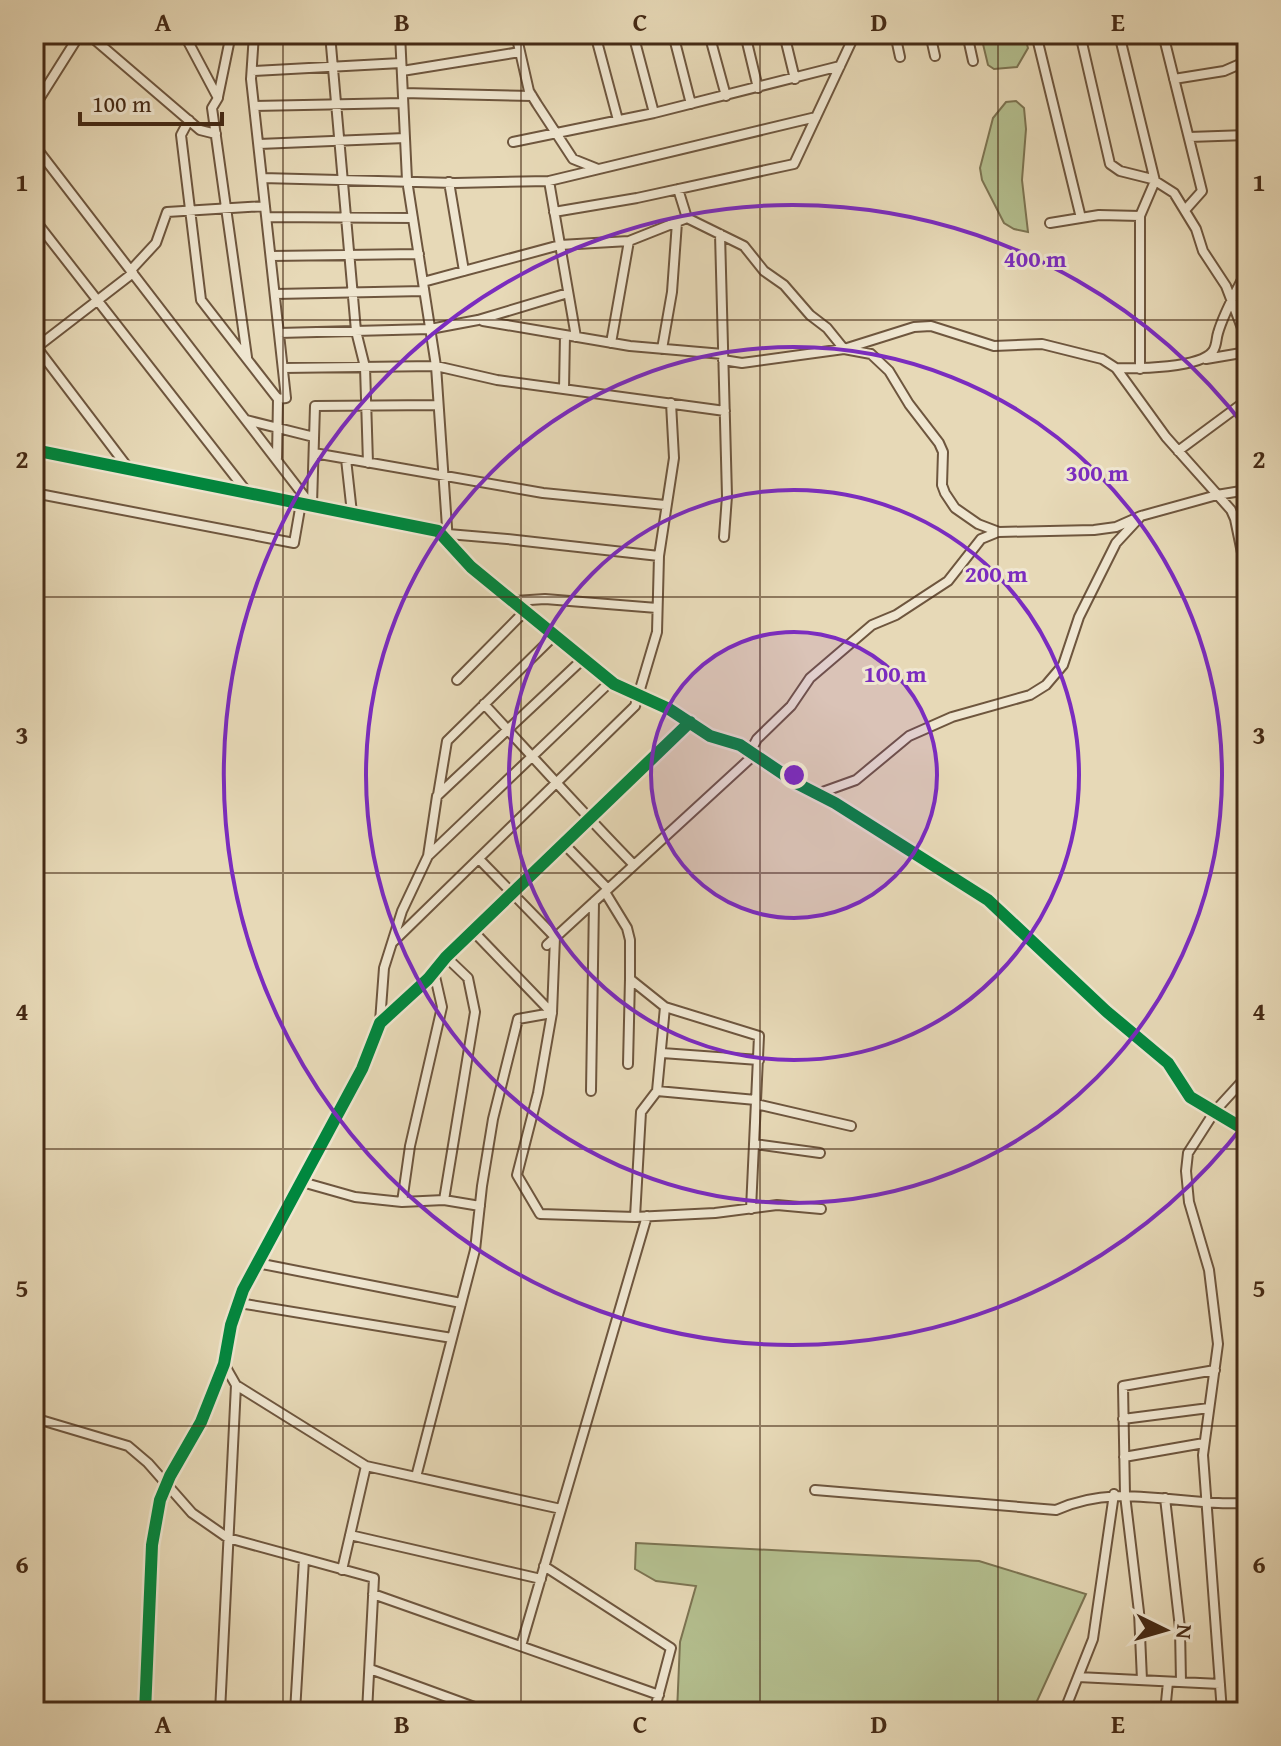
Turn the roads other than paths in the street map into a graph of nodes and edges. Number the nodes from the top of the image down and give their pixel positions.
1 (38, 34) edge
2 (80, 34) edge
3 (88, 34) edge
4 (186, 34) edge
5 (231, 34) edge
6 (254, 34) edge
7 (330, 34) edge
8 (400, 34) edge
9 (406, 34) edge
10 (516, 34) edge
11 (595, 34) edge
12 (633, 34) edge
13 (673, 34) edge
14 (709, 34) edge
15 (745, 34) edge
16 (784, 34) edge
17 (855, 34) edge
18 (895, 34) edge
19 (930, 34) edge
20 (967, 34) edge
21 (1036, 34) edge
22 (1080, 34) edge
23 (1119, 34) edge
24 (1177, 34) edge
25 (1163, 35) edge
26 (34, 41) edge
27 (520, 52) junction
28 (935, 56) dead end
29 (900, 57) dead end
30 (973, 61) dead end
31 (1247, 61) edge
32 (840, 66) junction
33 (333, 67) junction
34 (401, 67) junction
35 (252, 71) junction
36 (795, 79) junction
37 (1174, 79) junction
38 (758, 88) junction
39 (532, 96) junction
40 (726, 96) junction
41 (218, 98) junction
42 (403, 98) junction
43 (337, 104) junction
44 (691, 104) junction
45 (254, 106) junction
46 (34, 107) edge
47 (654, 113) junction
48 (816, 117) junction
49 (189, 120) junction
50 (618, 120) junction
51 (558, 133) junction
52 (216, 134) junction
53 (1247, 135) edge
54 (1189, 137) junction
55 (405, 138) junction
56 (340, 141) junction
57 (513, 142) dead end
58 (259, 144) junction
59 (34, 145) edge
60 (598, 169) junction
61 (262, 178) junction
62 (343, 179) junction
63 (407, 180) junction
64 (549, 181) junction
65 (1155, 181) junction
66 (449, 182) junction
67 (678, 189) junction
68 (265, 206) junction
69 (227, 207) junction
70 (1186, 209) junction
71 (189, 211) junction
72 (554, 212) junction
73 (1140, 216) junction
74 (267, 217) junction
75 (347, 217) junction
76 (413, 218) junction
77 (687, 218) junction
78 (1081, 218) junction
79 (34, 219) edge
80 (677, 222) junction
81 (1050, 223) dead end
82 (720, 234) junction
83 (629, 241) junction
84 (560, 245) junction
85 (419, 254) junction
86 (350, 255) junction
87 (271, 256) junction
88 (1247, 270) edge
89 (464, 271) junction
90 (132, 272) junction
91 (424, 286) junction
92 (353, 292) junction
93 (568, 293) junction
94 (275, 294) junction
95 (98, 300) junction
96 (1233, 301) junction
97 (478, 320) junction
98 (430, 329) junction
99 (356, 331) junction
100 (279, 333) junction
101 (565, 335) junction
102 (576, 337) junction
103 (1247, 341) edge
104 (611, 343) junction
105 (35, 345) edge
106 (662, 349) junction
107 (844, 349) junction
108 (1247, 352) edge
109 (723, 357) junction
110 (247, 358) junction
111 (1202, 359) junction
112 (34, 362) edge
113 (436, 366) junction
114 (365, 367) junction
115 (283, 368) junction
116 (1116, 368) junction
117 (1140, 369) junction
118 (564, 389) junction
119 (278, 399) junction
120 (1247, 400) edge
121 (671, 403) junction
122 (438, 405) junction
123 (366, 406) junction
124 (725, 411) junction
125 (246, 420) junction
126 (277, 428) junction
127 (314, 437) junction
128 (34, 450) edge
129 (1178, 451) junction
130 (314, 453) junction
131 (346, 459) junction
132 (277, 460) junction
133 (368, 463) junction
134 (130, 469) junction
135 (443, 476) junction
136 (1247, 490) edge
137 (247, 492) junction
138 (34, 493) edge
139 (1217, 495) junction
140 (301, 503) junction
141 (312, 505) junction
142 (665, 505) junction
143 (352, 513) junction
144 (1141, 516) junction
145 (999, 532) junction
146 (724, 537) dead end
147 (448, 538) junction
148 (659, 556) junction
149 (1247, 577) edge
150 (515, 601) junction
151 (657, 608) junction
152 (526, 610) junction
153 (555, 635) junction
154 (583, 659) junction
155 (457, 680) dead end
156 (610, 682) junction
157 (639, 693) junction
158 (484, 704) junction
159 (690, 722) junction
160 (508, 729) junction
161 (752, 753) junction
162 (533, 755) junction
163 (555, 784) junction
164 (817, 794) junction
165 (437, 796) junction
166 (589, 819) junction
167 (564, 844) junction
168 (428, 856) junction
169 (479, 859) junction
170 (634, 865) junction
171 (606, 891) junction
172 (512, 894) junction
173 (594, 902) junction
174 (473, 931) junction
175 (555, 937) junction
176 (393, 942) junction
177 (547, 945) dead end
178 (446, 957) junction
179 (434, 972) junction
180 (630, 979) junction
181 (665, 1007) junction
182 (552, 1013) junction
183 (380, 1023) junction
184 (662, 1053) junction
185 (759, 1060) junction
186 (628, 1064) dead end
187 (1247, 1076) edge
188 (591, 1091) dead end
189 (657, 1091) junction
190 (756, 1102) junction
191 (1215, 1111) junction
192 (851, 1126) dead end
193 (1247, 1131) edge
194 (755, 1144) junction
195 (820, 1153) dead end
196 (302, 1182) junction
197 (444, 1200) junction
198 (402, 1202) junction
199 (480, 1206) junction
200 (751, 1209) junction
201 (821, 1209) dead end
202 (647, 1216) junction
203 (635, 1217) junction
204 (257, 1263) junction
205 (239, 1303) junction
206 (461, 1303) junction
207 (452, 1338) junction
208 (224, 1364) junction
209 (1215, 1370) junction
210 (236, 1385) junction
211 (1209, 1408) junction
212 (34, 1418) edge
213 (1123, 1419) junction
214 (1204, 1443) junction
215 (1124, 1457) junction
216 (366, 1466) junction
217 (416, 1477) junction
218 (166, 1485) junction
219 (815, 1490) dead end
220 (1114, 1494) junction
221 (1125, 1495) junction
222 (1165, 1498) junction
223 (1206, 1500) junction
224 (1247, 1503) edge
225 (561, 1509) junction
226 (350, 1535) junction
227 (228, 1538) junction
228 (304, 1559) junction
229 (544, 1566) junction
230 (342, 1570) junction
231 (541, 1579) junction
232 (373, 1594) junction
233 (521, 1646) junction
234 (370, 1669) junction
235 (1078, 1677) junction
236 (1142, 1680) junction
237 (1168, 1682) junction
238 (1181, 1682) junction
239 (1220, 1684) junction
240 (659, 1695) junction
241 (145, 1712) edge
242 (220, 1712) edge
243 (295, 1712) edge
244 (367, 1712) edge
245 (488, 1712) edge
246 (654, 1712) edge
247 (1064, 1712) edge
248 (1165, 1712) edge
249 (1222, 1712) edge

1 - 26 street
2 - 46 street
3 - 49 street
4 - 41 street
5 - 41 street
6 - 35 street
7 - 33 street
8 - 9 street
8 - 34 street
10 - 27 street
11 - 50 street
12 - 47 street
13 - 44 street
14 - 40 street
15 - 38 street
16 - 36 street
17 - 32 street
18 - 29 street
19 - 28 street
20 - 30 street
21 - 78 street
22 - 65 street
23 - 65 street
24 - 25 street
25 - 37 street
27 - 34 street
27 - 39 street
31 - 37 street
32 - 36 street
32 - 48 street
33 - 34 street
33 - 35 street
33 - 43 street
34 - 42 street
35 - 45 street
36 - 38 street
37 - 54 street
38 - 40 street
39 - 42 street
39 - 51 street
40 - 44 street
41 - 52 street
42 - 43 street
42 - 55 street
43 - 45 street
43 - 56 street
44 - 47 street
45 - 58 street
47 - 50 street
48 - 60 street
48 - 67 street
49 - 52 street
49 - 71 street
50 - 51 street
51 - 57 street
51 - 60 street
52 - 69 street
53 - 54 street
54 - 70 street
55 - 56 street
55 - 63 street
56 - 58 street
56 - 62 street
58 - 61 street
59 - 90 street
60 - 64 street
61 - 62 street
61 - 68 street
62 - 63 street
62 - 75 street
63 - 66 street
63 - 76 street
64 - 66 street
64 - 72 street
65 - 70 street
65 - 73 street
66 - 89 street
67 - 72 street
67 - 77 street
68 - 69 street
68 - 74 street
69 - 71 street
69 - 110 street
70 - 96 street
71 - 90 street
71 - 110 street
72 - 84 street
73 - 78 street
73 - 117 street
74 - 75 street
74 - 87 street
75 - 76 street
75 - 86 street
76 - 85 street
77 - 80 street
77 - 82 street
78 - 81 street
79 - 95 street
80 - 83 street
80 - 106 street
82 - 107 street
82 - 109 street
83 - 84 street
83 - 104 street
84 - 89 street
84 - 93 street
85 - 86 street
85 - 91 street
86 - 87 street
86 - 92 street
87 - 94 street
88 - 96 street
89 - 91 street
90 - 95 street
90 - 125 street
91 - 92 street
91 - 98 street
92 - 94 street
92 - 99 street
93 - 97 street
93 - 102 street
94 - 100 street
95 - 105 street
95 - 137 street
96 - 103 street
96 - 111 street
97 - 98 street
97 - 101 street
98 - 99 street
98 - 113 street
99 - 100 street
99 - 114 street
100 - 115 street
101 - 102 street
101 - 118 street
102 - 104 street
104 - 106 street
105 - 112 street
105 - 134 street
106 - 109 street
107 - 109 street
107 - 116 street
107 - 145 street
108 - 111 street
109 - 124 street
110 - 119 street
111 - 117 street
113 - 114 street
113 - 118 street
113 - 122 street
114 - 115 street
114 - 123 street
115 - 119 street
116 - 117 street
116 - 129 street
118 - 121 street
119 - 126 street
120 - 129 street
121 - 124 street
121 - 142 street
122 - 123 street
122 - 135 street
123 - 127 street
123 - 133 street
124 - 146 street
125 - 126 street
125 - 132 street
126 - 127 street
126 - 132 street
127 - 130 street
128 - 134 street
129 - 139 street
130 - 131 street
130 - 141 street
131 - 133 street
131 - 143 street
132 - 141 street
133 - 135 street
134 - 137 street
135 - 142 street
135 - 147 street
136 - 139 street
137 - 140 street
138 - 140 street
139 - 144 street
139 - 149 street
140 - 141 street
141 - 143 street
142 - 148 street
143 - 147 street
144 - 145 street
144 - 164 street
145 - 161 street
147 - 148 street
147 - 150 street
148 - 151 street
150 - 151 street
150 - 152 street
151 - 157 street
152 - 153 street
152 - 155 street
153 - 154 street
153 - 158 street
154 - 156 street
154 - 160 street
156 - 157 street
156 - 162 street
157 - 159 street
157 - 163 street
158 - 160 street
158 - 165 street
159 - 161 street
159 - 166 street
160 - 162 street
160 - 165 street
161 - 164 street
161 - 170 street
162 - 163 street
162 - 168 street
163 - 166 street
163 - 169 street
164 - 191 street
165 - 168 street
166 - 167 street
166 - 170 street
167 - 171 street
167 - 172 street
168 - 176 street
169 - 172 street
169 - 176 street
170 - 171 street
171 - 173 street
171 - 180 street
172 - 174 street
172 - 175 street
173 - 175 street
173 - 188 street
174 - 178 street
174 - 182 street
175 - 177 street
175 - 182 street
176 - 183 street
178 - 179 street
178 - 197 street
179 - 183 street
179 - 198 street
180 - 181 street
180 - 186 street
181 - 184 street
181 - 185 street
182 - 199 street
182 - 203 street
183 - 196 street
184 - 185 street
184 - 189 street
185 - 190 street
187 - 191 street
189 - 190 street
189 - 203 street
190 - 192 street
190 - 194 street
191 - 193 street
191 - 209 street
194 - 195 street
194 - 200 street
196 - 198 street
196 - 204 street
197 - 198 street
197 - 199 street
199 - 206 street
200 - 201 street
200 - 202 street
202 - 203 street
202 - 225 street
204 - 205 street
204 - 206 street
205 - 207 street
205 - 208 street
206 - 207 street
207 - 217 street
208 - 210 street
208 - 218 street
209 - 211 street
209 - 213 street
210 - 216 street
210 - 227 street
211 - 213 street
211 - 214 street
212 - 218 street
213 - 215 street
214 - 215 street
214 - 223 street
215 - 221 street
216 - 217 street
216 - 226 street
217 - 225 street
218 - 227 street
218 - 241 street
219 - 220 street
220 - 221 street
220 - 235 street
221 - 222 street
221 - 236 street
222 - 223 street
222 - 238 street
223 - 224 street
223 - 239 street
225 - 229 street
226 - 230 street
226 - 231 street
227 - 228 street
227 - 242 street
228 - 230 street
228 - 243 street
229 - 231 street
229 - 240 street
230 - 232 street
231 - 233 street
232 - 233 street
232 - 234 street
233 - 240 street
234 - 244 street
234 - 245 street
235 - 236 street
235 - 247 street
236 - 237 street
237 - 238 street
237 - 248 street
238 - 239 street
239 - 249 street
240 - 246 street

